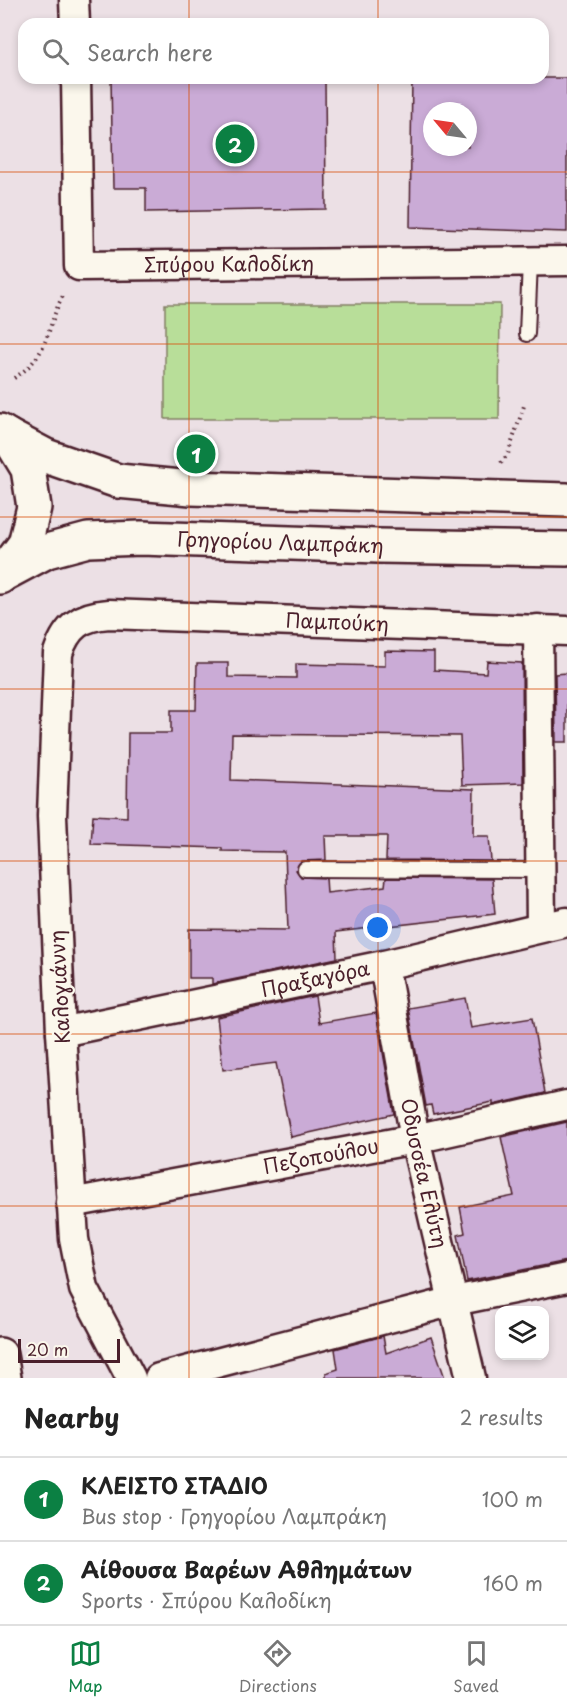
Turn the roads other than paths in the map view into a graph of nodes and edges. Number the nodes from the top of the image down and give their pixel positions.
1 (74, 0) edge
2 (75, 18) edge
3 (76, 84) edge
4 (530, 261) junction
5 (567, 261) edge
6 (527, 334) dead end
7 (4, 434) edge
8 (567, 500) edge
9 (567, 549) edge
10 (1, 576) edge
11 (109, 614) joint
12 (538, 629) junction
13 (567, 631) edge
14 (304, 868) dead end
15 (540, 870) junction
16 (554, 924) edge
17 (384, 965) junction
18 (62, 1032) junction
19 (567, 1105) edge
20 (415, 1139) junction
21 (71, 1203) junction
22 (567, 1278) edge
23 (453, 1300) junction
24 (0, 1354) edge
25 (4, 1378) edge
26 (130, 1378) edge
27 (159, 1378) edge
28 (471, 1378) edge

1 - 2 street
3 - 4 street, Σπύρου Καλοδίκη
4 - 5 street, Σπύρου Καλοδίκη
4 - 6 lane
7 - 8 main road
7 - 10 main road
9 - 10 main road, Γρηγορίου Λαμπράκη
11 - 12 street, Παμπούκη
11 - 18 street, Καλογιάννη
12 - 13 street, Παμπούκη
12 - 15 street
14 - 15 lane
15 - 16 street
16 - 17 street, Πραξαγόρα
17 - 18 street, Πραξαγόρα
17 - 20 street, Οδυσσέα Ελύτη
18 - 21 street, Καλογιάννη
19 - 20 street, Πεζοπούλου
20 - 21 street, Πεζοπούλου
20 - 23 street, Οδυσσέα Ελύτη
21 - 26 street, Καλογιάννη
22 - 23 street
23 - 27 street
23 - 28 street, Οδυσσέα Ελύτη
24 - 25 main road

